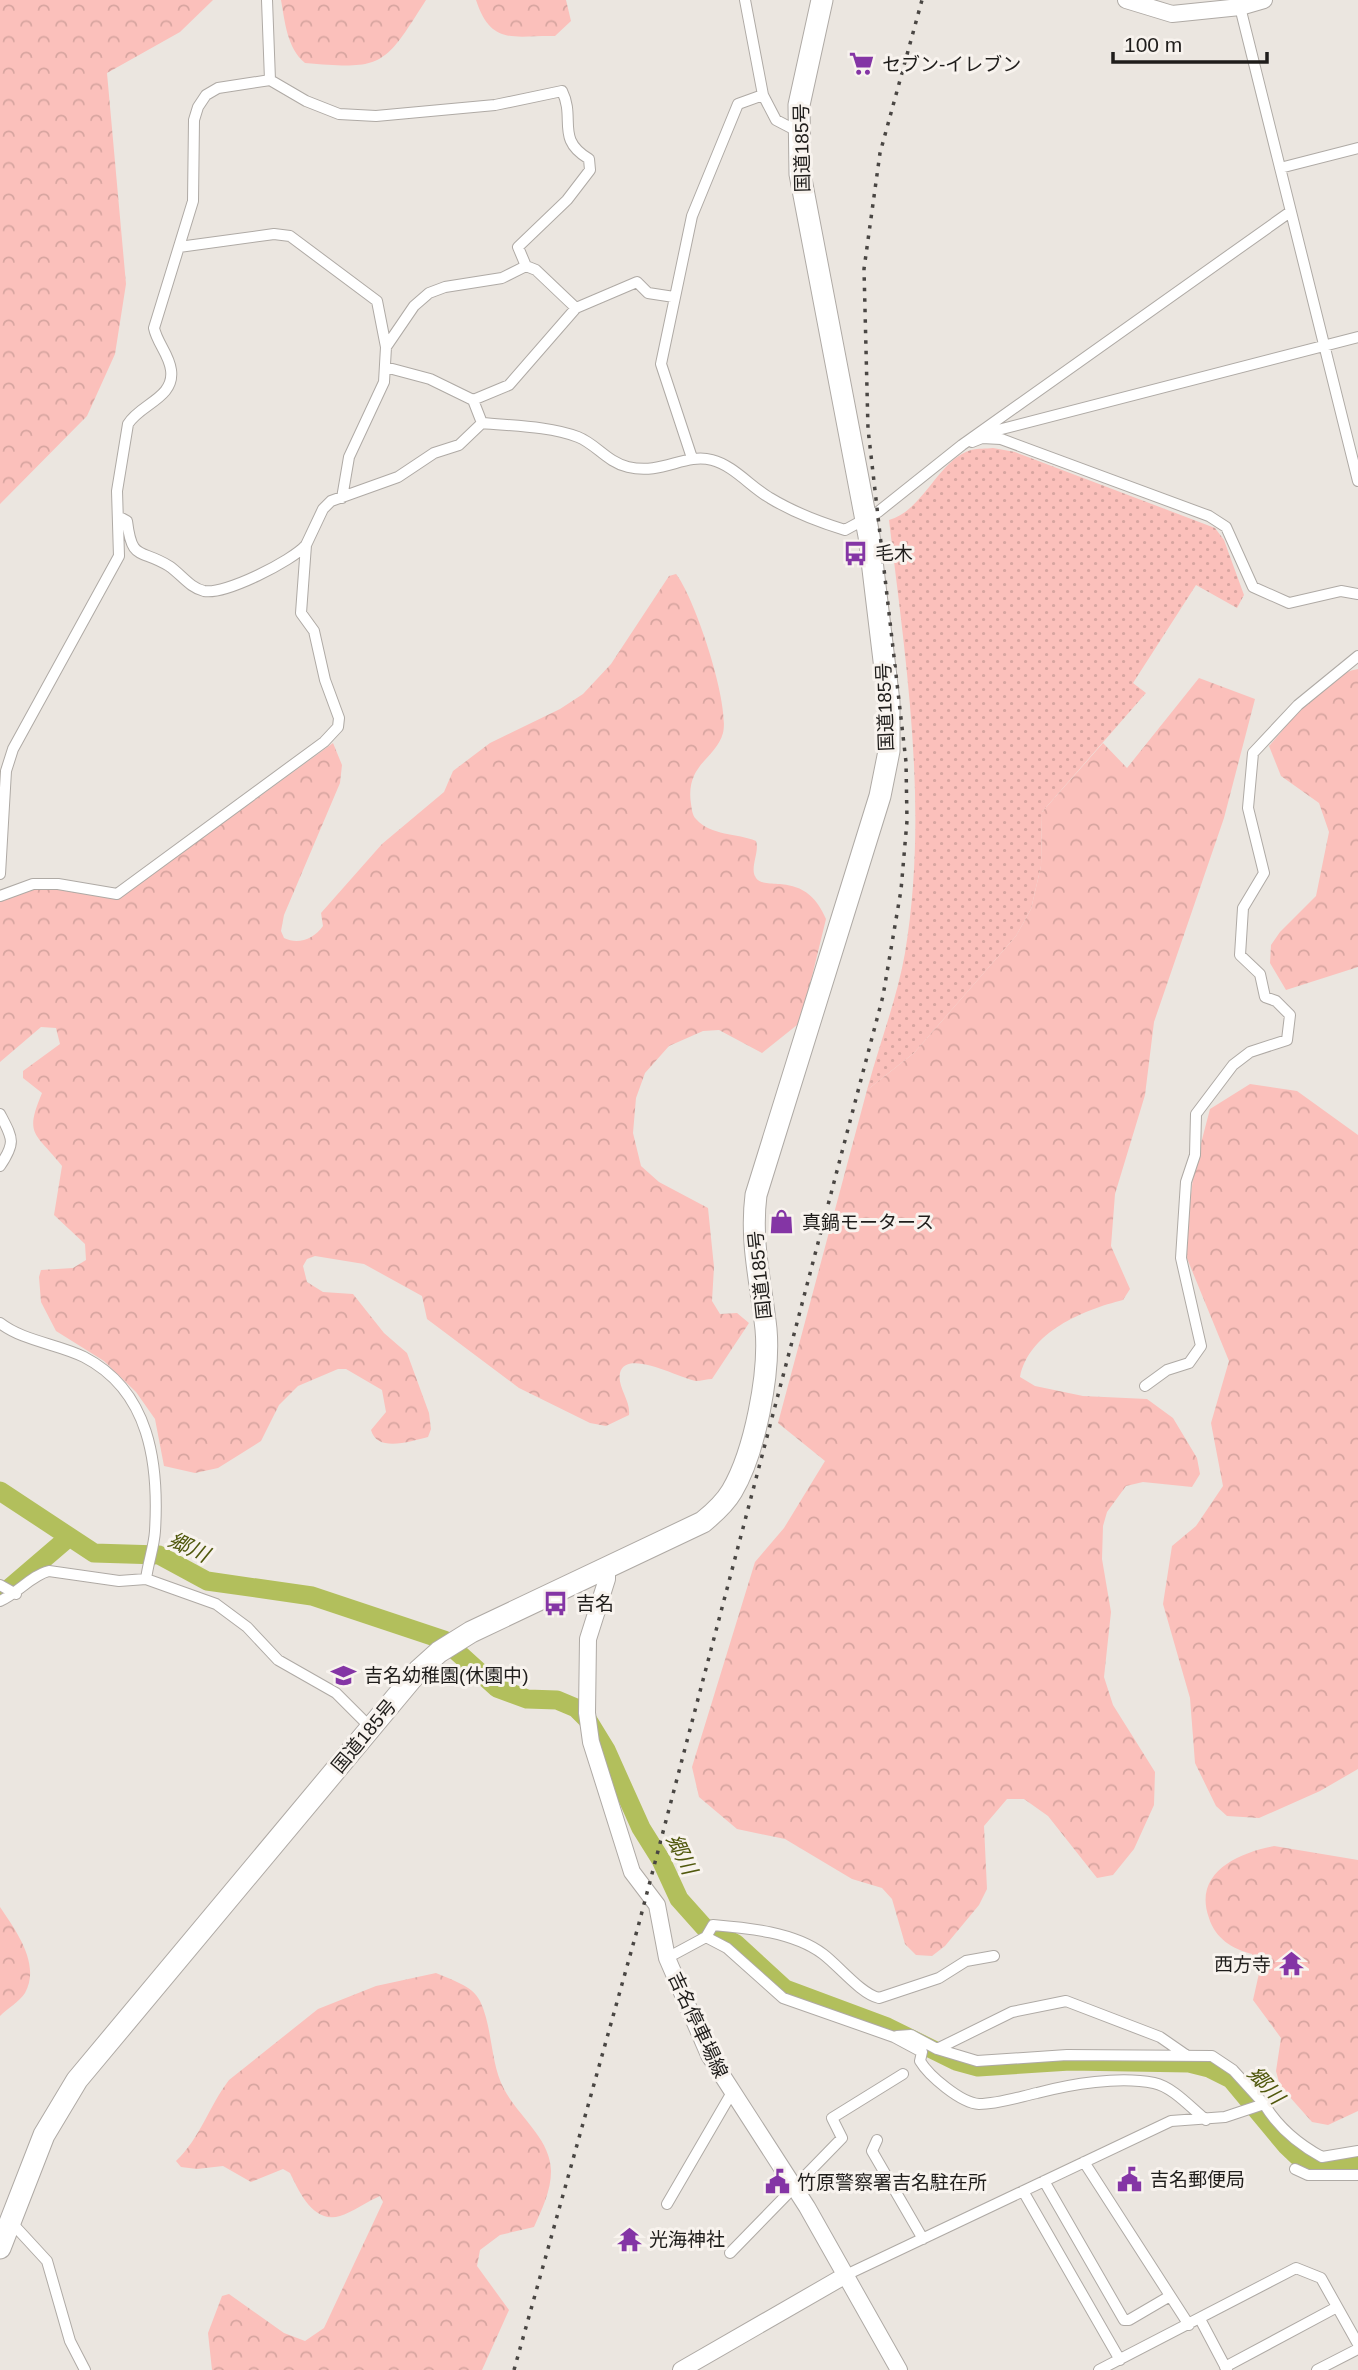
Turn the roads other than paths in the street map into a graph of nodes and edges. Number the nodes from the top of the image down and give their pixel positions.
1 (267, 0) edge
2 (745, 0) edge
3 (822, 0) edge
4 (1126, 0) edge
5 (1264, 0) edge
6 (1239, 4) edge
7 (270, 80) junction
8 (763, 95) junction
9 (799, 132) junction
10 (1358, 148) edge
11 (1280, 168) junction
12 (1290, 212) junction
13 (179, 247) junction
14 (526, 266) junction
15 (674, 297) junction
16 (576, 309) junction
17 (1358, 337) edge
18 (1324, 345) junction
19 (386, 347) junction
20 (385, 367) junction
21 (473, 400) junction
22 (482, 423) junction
23 (985, 429) junction
24 (962, 445) junction
25 (692, 458) junction
26 (1358, 481) edge
27 (342, 498) junction
28 (118, 516) junction
29 (866, 519) junction
30 (306, 545) junction
31 (1358, 594) edge
32 (1358, 656) edge
33 (0, 874) edge
34 (0, 896) edge
35 (0, 1114) edge
36 (0, 1166) edge
37 (0, 1323) edge
38 (1145, 1386) dead end
39 (607, 1570) junction
40 (146, 1579) junction
41 (8, 1590) edge
42 (0, 1601) edge
43 (371, 1728) junction
44 (708, 1933) junction
45 (994, 1956) dead end
46 (667, 1958) junction
47 (900, 2036) junction
48 (937, 2049) junction
49 (1186, 2054) junction
50 (903, 2074) dead end
51 (731, 2094) junction
52 (1262, 2104) junction
53 (1206, 2120) junction
54 (877, 2140) dead end
55 (1358, 2151) edge
56 (1320, 2159) junction
57 (1084, 2161) junction
58 (1295, 2169) dead end
59 (1310, 2173) junction
60 (1358, 2175) edge
61 (1044, 2181) junction
62 (793, 2186) junction
63 (1023, 2191) junction
64 (667, 2204) dead end
65 (12, 2223) junction
66 (923, 2239) junction
67 (0, 2248) edge
68 (730, 2253) dead end
69 (846, 2275) junction
70 (1170, 2296) junction
71 (1337, 2307) junction
72 (1200, 2319) junction
73 (1189, 2325) junction
74 (1358, 2346) edge
75 (1119, 2360) junction
76 (1226, 2369) edge
77 (85, 2370) edge
78 (681, 2370) edge
79 (899, 2370) edge
80 (1099, 2370) edge
81 (1317, 2370) edge

1 - 7 street
2 - 8 street
3 - 9 highway, 国道185号
4 - 6 main road
5 - 6 main road
6 - 11 street
7 - 13 street
7 - 14 street
8 - 9 street
8 - 15 street
9 - 29 highway, 国道185号
10 - 11 street
11 - 12 street
12 - 18 street
12 - 23 street
13 - 19 street
13 - 28 street
14 - 16 street
14 - 19 street
15 - 16 street
15 - 25 street
16 - 21 street
17 - 18 street
18 - 23 street
18 - 26 street
19 - 20 street
20 - 21 street
20 - 27 street
21 - 22 street
22 - 25 street
22 - 27 street
23 - 24 street
24 - 29 street
24 - 31 street
25 - 29 street
27 - 30 street
28 - 30 street
28 - 33 street
29 - 39 highway, 国道185号
30 - 34 street
32 - 38 street
35 - 36 street
37 - 40 street
39 - 43 highway, 国道185号
39 - 46 main road, 吉名停車場線
40 - 41 street
40 - 43 street
41 - 42 street
43 - 65 highway, 国道185号
44 - 45 street
44 - 46 street
44 - 47 street
46 - 51 main road, 吉名停車場線
47 - 48 street
47 - 53 street
48 - 49 street
48 - 49 street
49 - 52 street
50 - 62 street
51 - 62 main road, 吉名停車場線
51 - 64 street
52 - 53 street
52 - 56 street
53 - 57 street
54 - 66 street
55 - 56 street
56 - 59 street
57 - 61 street
57 - 70 street
58 - 59 street
59 - 60 street
61 - 63 street
61 - 70 street
62 - 68 street
62 - 69 main road, 吉名停車場線
63 - 66 street
63 - 75 street
65 - 67 highway, 国道185号
65 - 77 street
66 - 69 street
69 - 78 main road
69 - 79 main road, 吉名停車場線
70 - 73 street
71 - 72 street
71 - 74 street
71 - 76 street
72 - 73 street
72 - 76 street
73 - 75 street
74 - 81 street
75 - 80 street

